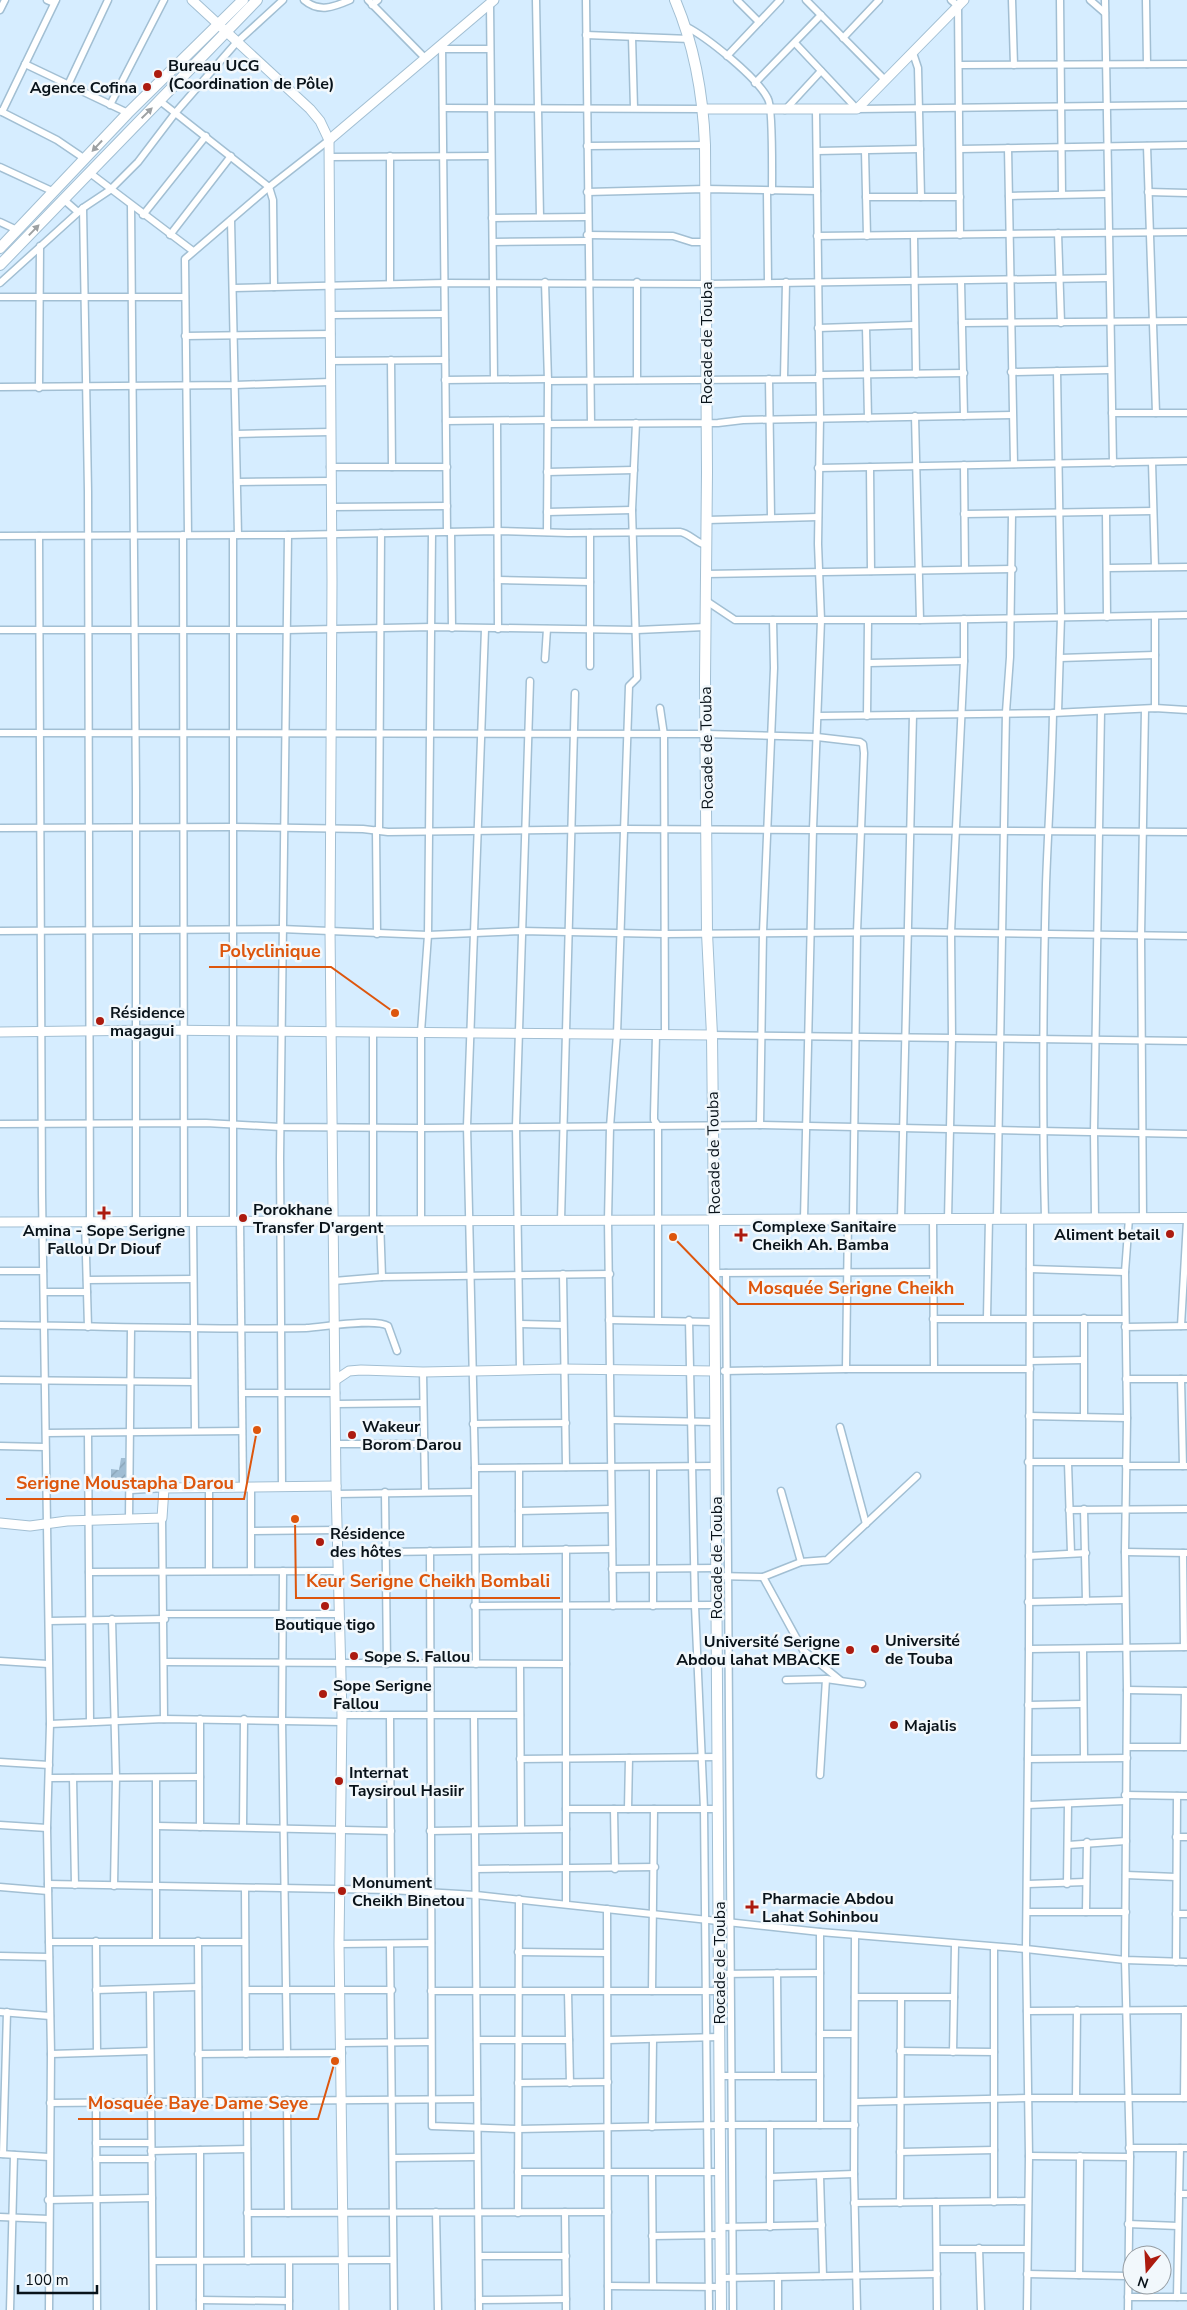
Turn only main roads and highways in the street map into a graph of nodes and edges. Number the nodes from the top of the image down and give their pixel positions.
1 (243, 0) edge
2 (257, 0) edge
3 (675, 0) edge
4 (224, 28) junction
5 (0, 248) edge
6 (0, 265) edge
7 (714, 1220) junction
8 (1187, 1220) edge
9 (721, 2310) edge

1 - 4 main road
2 - 4 main road
3 - 7 main road, Rocade de Touba
4 -> 5 main road
6 -> 4 main road
7 - 8 main road
7 - 9 main road, Rocade de Touba

